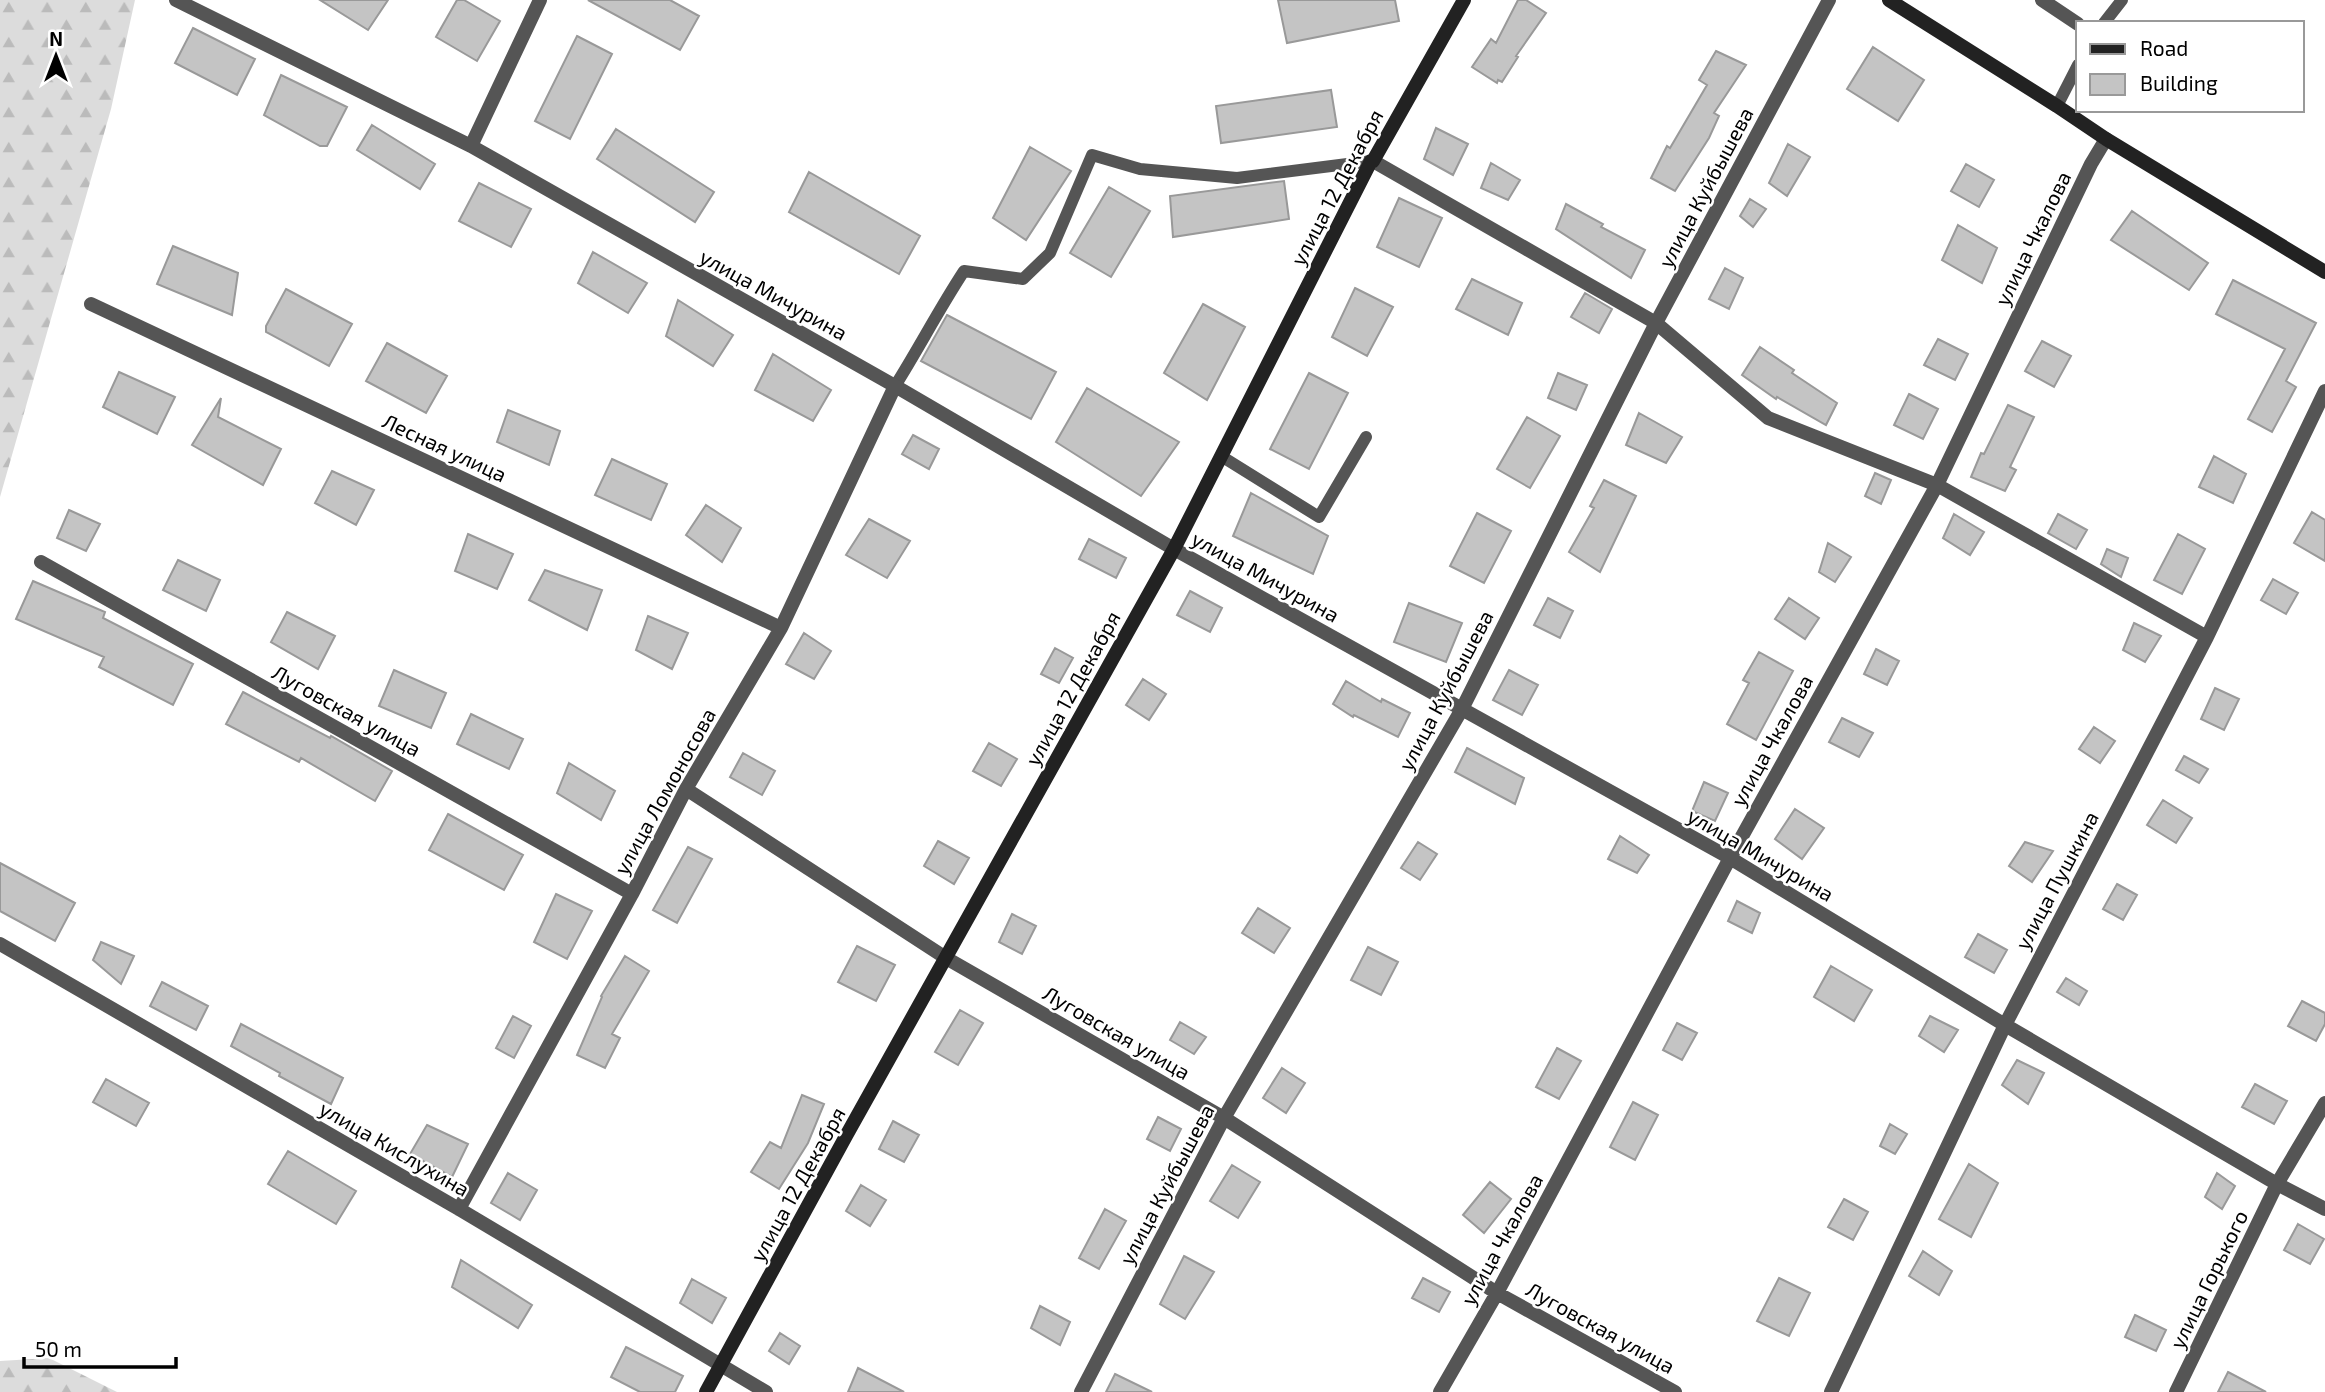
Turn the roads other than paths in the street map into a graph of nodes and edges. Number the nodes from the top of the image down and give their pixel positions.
1 (176, 0) edge
2 (540, 0) edge
3 (1464, 0) edge
4 (1829, 0) edge
5 (1889, 0) edge
6 (2042, 0) edge
7 (2122, 0) edge
8 (2106, 21) edge
9 (2076, 23) edge
10 (2076, 69) edge
11 (2057, 106) junction
12 (2106, 139) junction
13 (471, 146) junction
14 (1372, 161) junction
15 (2325, 272) edge
16 (91, 304) dead end
17 (1656, 323) junction
18 (895, 386) junction
19 (2325, 391) edge
20 (1366, 437) dead end
21 (1221, 456) junction
22 (1937, 485) junction
23 (1174, 549) junction
24 (41, 562) dead end
25 (781, 628) junction
26 (2207, 637) junction
27 (1462, 709) junction
28 (686, 789) junction
29 (1730, 858) junction
30 (632, 894) junction
31 (0, 944) edge
32 (946, 958) junction
33 (2005, 1025) junction
34 (2325, 1103) edge
35 (1224, 1118) junction
36 (2277, 1184) junction
37 (458, 1209) junction
38 (2325, 1209) edge
39 (1497, 1293) junction
40 (721, 1367) junction
41 (706, 1392) edge
42 (766, 1392) edge
43 (1081, 1392) edge
44 (1440, 1392) edge
45 (1675, 1392) edge
46 (1831, 1392) edge
47 (2176, 1392) edge

1 - 13 street, улица Мичурина
2 - 13 street
3 - 14 street, улица 12 Декабря
4 - 17 street, улица Куйбышева
5 - 11 street
6 - 9 street
7 - 8 lane
10 - 11 lane
11 - 12 street
12 - 15 street
12 - 22 street, улица Чкалова
13 - 18 street, улица Мичурина
14 - 17 street
14 - 18 lane
14 - 21 street, улица 12 Декабря
16 - 25 street, Лесная улица
17 - 22 street
17 - 27 street, улица Куйбышева
18 - 23 street, улица Мичурина
18 - 25 street, улица Ломоносова
19 - 26 street, улица Пушкина
20 - 21 lane
21 - 23 street, улица 12 Декабря
22 - 26 street
22 - 29 street, улица Чкалова
23 - 27 street, улица Мичурина
23 - 32 street, улица 12 Декабря
24 - 30 street, Луговская улица
25 - 28 street, улица Ломоносова
26 - 33 street, улица Пушкина
27 - 29 street, улица Мичурина
27 - 35 street, улица Куйбышева
28 - 30 street, улица Ломоносова
28 - 32 street, Луговская улица
29 - 33 street, улица Мичурина
29 - 39 street, улица Чкалова
30 - 37 street, улица Ломоносова
31 - 37 street, улица Кислухина
32 - 35 street, Луговская улица
32 - 40 street, улица 12 Декабря
33 - 36 street, улица Мичурина
33 - 46 street, улица Пушкина
34 - 36 street, улица Горького
35 - 39 street, Луговская улица
35 - 43 street, улица Куйбышева
36 - 38 street, улица Мичурина
36 - 47 street, улица Горького
37 - 40 street, улица Кислухина
39 - 44 street, улица Чкалова
39 - 45 street, Луговская улица
40 - 41 street, улица 12 Декабря
40 - 42 street, улица Кислухина

